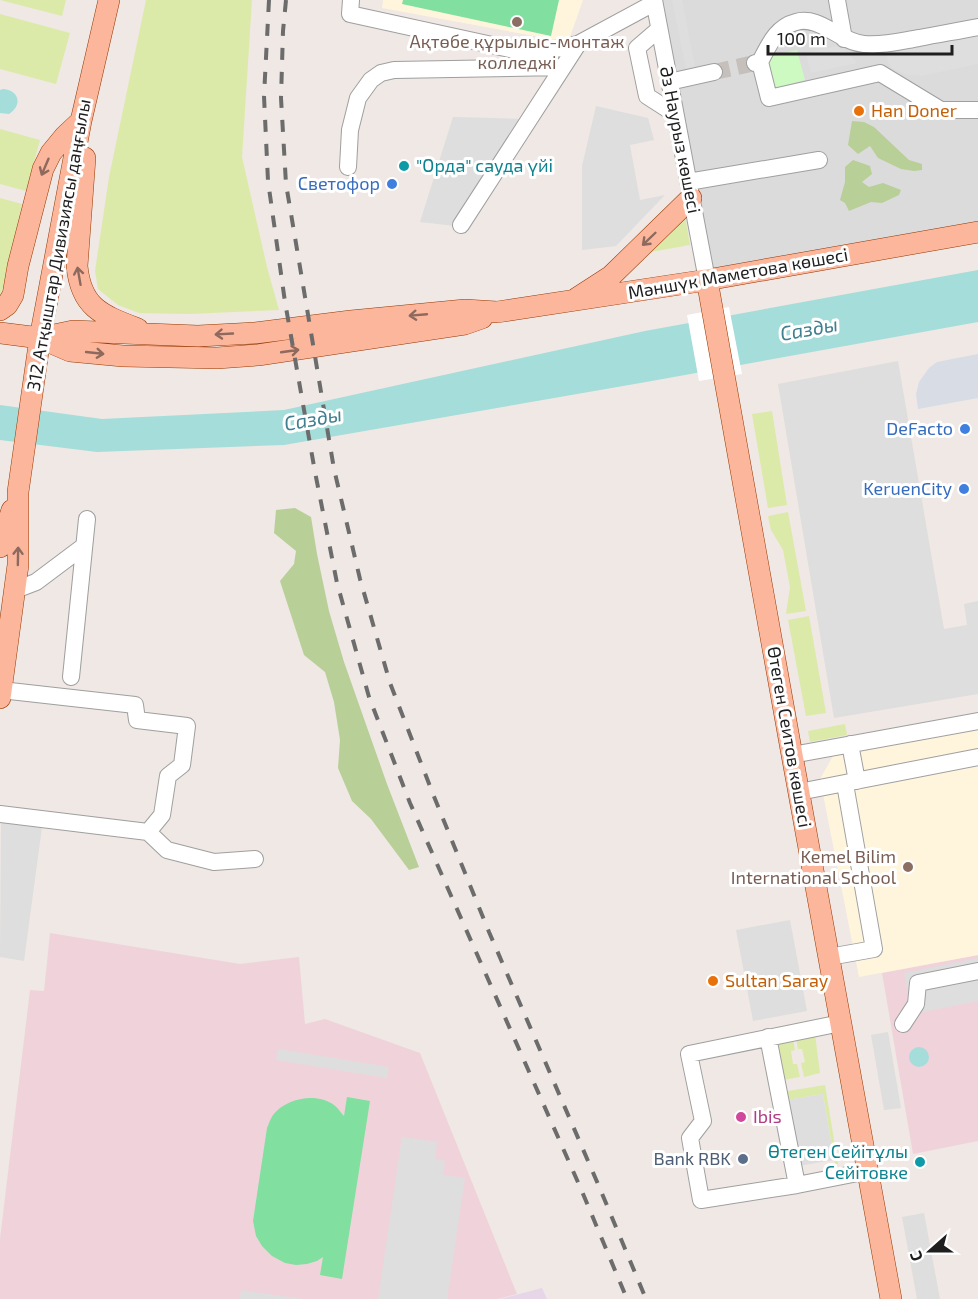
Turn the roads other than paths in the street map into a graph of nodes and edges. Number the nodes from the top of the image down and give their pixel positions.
1 (109, 0) edge
2 (351, 0) edge
3 (837, 0) edge
4 (654, 1) edge
5 (978, 27) edge
6 (659, 29) junction
7 (844, 39) junction
8 (578, 44) junction
9 (563, 67) junction
10 (714, 72) tunnel mouth
11 (669, 82) junction
12 (978, 110) edge
13 (675, 114) junction
14 (81, 122) junction
15 (819, 160) dead end
16 (348, 167) dead end
17 (690, 190) junction
18 (461, 225) dead end
19 (978, 232) edge
20 (707, 280) junction
21 (571, 302) junction
22 (0, 310) edge
23 (497, 312) junction
24 (0, 333) edge
25 (152, 334) junction
26 (40, 338) junction
27 (18, 492) junction
28 (87, 519) dead end
29 (84, 546) junction
30 (0, 547) edge
31 (15, 586) junction
32 (71, 677) dead end
33 (1, 694) edge
34 (978, 721) edge
35 (850, 744) junction
36 (792, 755) junction
37 (978, 757) edge
38 (851, 783) junction
39 (799, 792) junction
40 (0, 814) edge
41 (148, 832) junction
42 (255, 859) dead end
43 (830, 957) junction
44 (978, 971) edge
45 (842, 1023) junction
46 (903, 1024) dead end
47 (768, 1037) junction
48 (868, 1171) junction
49 (797, 1185) junction
50 (891, 1299) edge

1 - 14 main road, 312 Атқыштар Дивизиясы даңғылы
2 - 8 street
3 - 7 street
4 - 6 street, Әз Наурыз көшесі
4 - 8 street
5 - 7 street
6 - 11 street, Әз Наурыз көшесі
6 - 13 street
7 - 12 street
8 - 9 street
9 - 16 street
9 - 18 street
10 - 11 street
11 - 13 street, Әз Наурыз көшесі
13 - 17 street, Әз Наурыз көшесі
14 -> 22 main road
25 -> 14 main road
14 - 26 main road, 312 Атқыштар Дивизиясы даңғылы
15 - 17 street
17 - 20 street, Әз Наурыз көшесі
17 -> 21 main road
19 - 20 main road, Мәншүк Мәметова көшесі
20 - 21 main road, Мәншүк Мәметова көшесі
20 - 36 main road, Өтеген Сеитов көшесі
21 - 23 main road, Мәншүк Мәметова көшесі
23 -> 25 main road, Мәншүк Мәметова көшесі
26 -> 23 main road, Мәншүк Мәметова көшесі
24 - 26 main road, Мәншүк Мәметова көшесі
25 - 26 main road, Мәншүк Мәметова көшесі
26 - 27 main road, 312 Атқыштар Дивизиясы даңғылы
27 - 30 main road, 312 Атқыштар Дивизиясы даңғылы
31 -> 27 main road, 312 Атқыштар Дивизиясы даңғылы
28 - 29 street
29 - 31 street
29 - 32 street
31 - 33 main road, 312 Атқыштар Дивизиясы даңғылы
33 - 41 street
34 - 35 street
35 - 36 street
35 - 38 street
36 - 39 main road, Өтеген Сеитов көшесі
37 - 38 street
38 - 39 street
38 - 43 street
39 - 43 main road, Өтеген Сеитов көшесі
40 - 41 street
41 - 42 street
43 - 45 main road, Өтеген Сеитов көшесі
44 - 46 street
45 - 47 street
45 - 48 main road, Өтеген Сеитов көшесі
47 - 49 street
47 - 49 street
48 - 49 street
48 - 50 main road, Өтеген Сеитов көшесі

